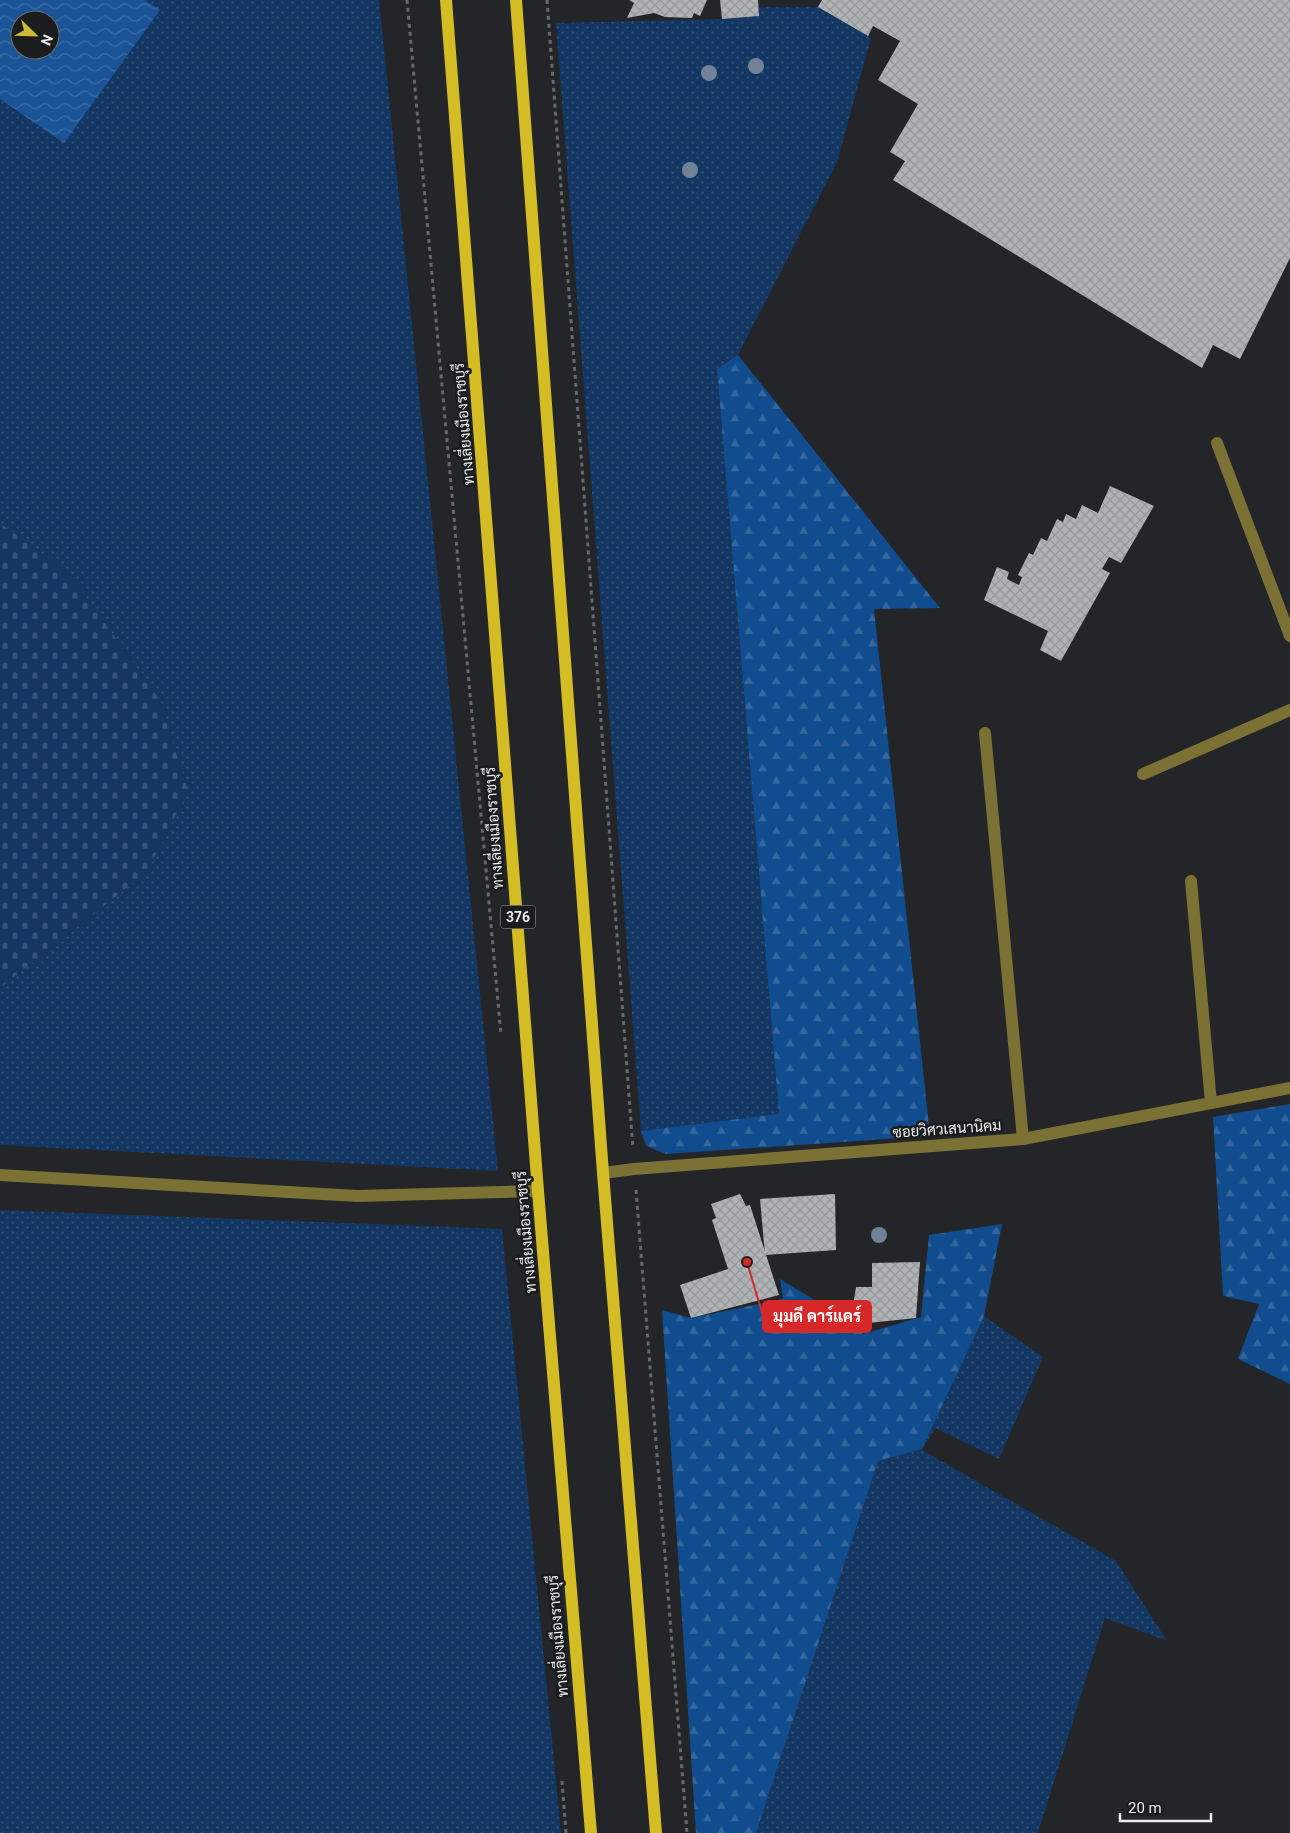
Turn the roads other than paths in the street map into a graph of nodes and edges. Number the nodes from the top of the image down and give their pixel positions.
1 (446, 0) edge
2 (516, 0) edge
3 (1216, 443) dead end
4 (1290, 636) edge
5 (1290, 710) edge
6 (985, 733) dead end
7 (1143, 774) dead end
8 (1191, 881) dead end
9 (1290, 1088) edge
10 (1212, 1103) junction
11 (1023, 1139) junction
12 (603, 1173) junction
13 (0, 1175) edge
14 (538, 1191) junction
15 (591, 1833) edge
16 (656, 1833) edge

1 - 14 main road, ทางเลี่ยงเมืองราชบุรี / 376
2 - 12 main road
3 - 4 street
5 - 7 street
6 - 11 street
8 - 10 street
9 - 10 street, ซอยวิศวเสนานิคม
10 - 11 street, ซอยวิศวเสนานิคม
11 - 12 street, ซอยวิศวเสนานิคม
12 - 16 main road
13 - 14 street
14 - 15 main road, ทางเลี่ยงเมืองราชบุรี / 376

